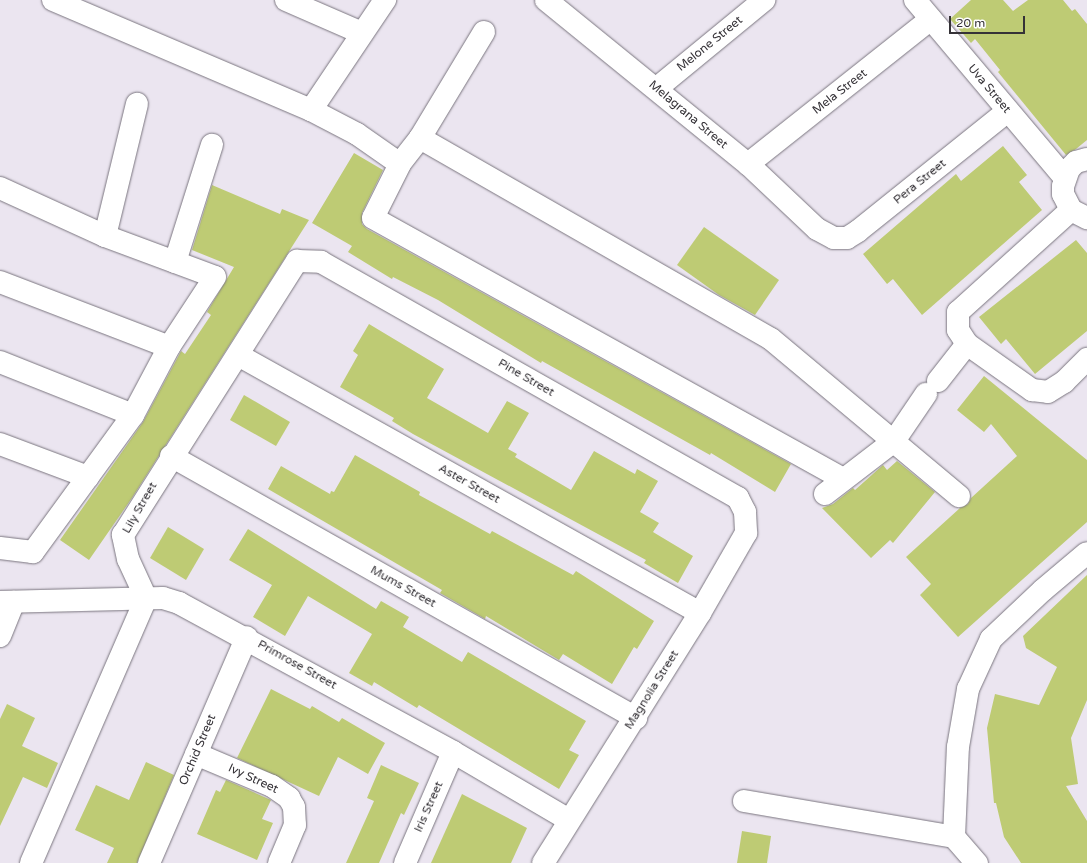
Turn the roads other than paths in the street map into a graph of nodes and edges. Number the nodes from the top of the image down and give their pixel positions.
1 (54, 0) edge
2 (286, 0) edge
3 (385, 0) edge
4 (546, 0) edge
5 (764, 0) edge
6 (915, 0) edge
7 (931, 19) junction
8 (484, 32) dead end
9 (362, 33) junction
10 (657, 88) junction
11 (137, 104) dead end
12 (311, 110) junction
13 (1008, 111) junction
14 (420, 138) junction
15 (212, 145) dead end
16 (1087, 158) edge
17 (400, 164) junction
18 (748, 164) junction
19 (1064, 177) junction
20 (0, 188) edge
21 (1079, 214) edge
22 (105, 236) junction
23 (826, 236) joint
24 (297, 261) joint
25 (175, 262) junction
26 (0, 282) edge
27 (967, 344) junction
28 (169, 347) junction
29 (238, 355) junction
30 (1087, 359) edge
31 (0, 362) edge
32 (133, 415) junction
33 (894, 441) junction
34 (0, 444) edge
35 (171, 456) junction
36 (88, 477) junction
37 (843, 479) junction
38 (825, 494) dead end
39 (959, 496) dead end
40 (745, 512) joint
41 (0, 548) edge
42 (1087, 553) edge
43 (146, 598) junction
44 (7, 602) edge
45 (700, 613) junction
46 (0, 636) edge
47 (246, 637) junction
48 (636, 718) junction
49 (453, 752) junction
50 (196, 754) junction
51 (744, 801) dead end
52 (569, 820) junction
53 (954, 837) junction
54 (31, 863) edge
55 (149, 863) edge
56 (279, 863) edge
57 (405, 863) edge
58 (543, 863) edge
59 (977, 863) edge

1 - 12 street
2 - 9 street
3 - 9 street
4 - 10 street, Melagrana Street
5 - 10 street, Melone Street
6 - 7 street, Uva Street
7 - 13 street, Uva Street
7 - 18 street, Mela Street
8 - 14 street
9 - 12 street
10 - 18 street, Melagrana Street
11 - 22 street
12 - 17 street
13 - 19 street, Uva Street
13 - 23 street, Pera Street
14 - 17 street
14 - 33 street
15 - 25 street
16 - 19 street
17 - 37 street
18 - 23 street, Melagrana Street
19 - 21 street
20 - 22 street
21 - 27 street
22 - 25 street
24 - 29 street, Lily Street
24 - 40 street, Pine Street
25 - 28 street
26 - 28 street
27 - 30 street
27 - 33 street
28 - 32 street
29 - 35 street, Lily Street
29 - 45 street, Aster Street
31 - 32 street
32 - 36 street
33 - 37 street
33 - 39 street
34 - 36 street
35 - 43 street, Lily Street
35 - 48 street, Mums Street
36 - 41 street
37 - 38 street
40 - 45 street, Magnolia Street
42 - 53 street
43 - 44 street, Primrose Street
43 - 47 street, Primrose Street
43 - 54 street
44 - 46 street
45 - 48 street, Magnolia Street
47 - 49 street, Primrose Street
47 - 50 street, Orchid Street
48 - 52 street, Magnolia Street
49 - 52 street, Primrose Street
49 - 57 street, Iris Street
50 - 55 street, Orchid Street
50 - 56 street, Ivy Street
51 - 53 street
52 - 58 street, Magnolia Street
53 - 59 street

